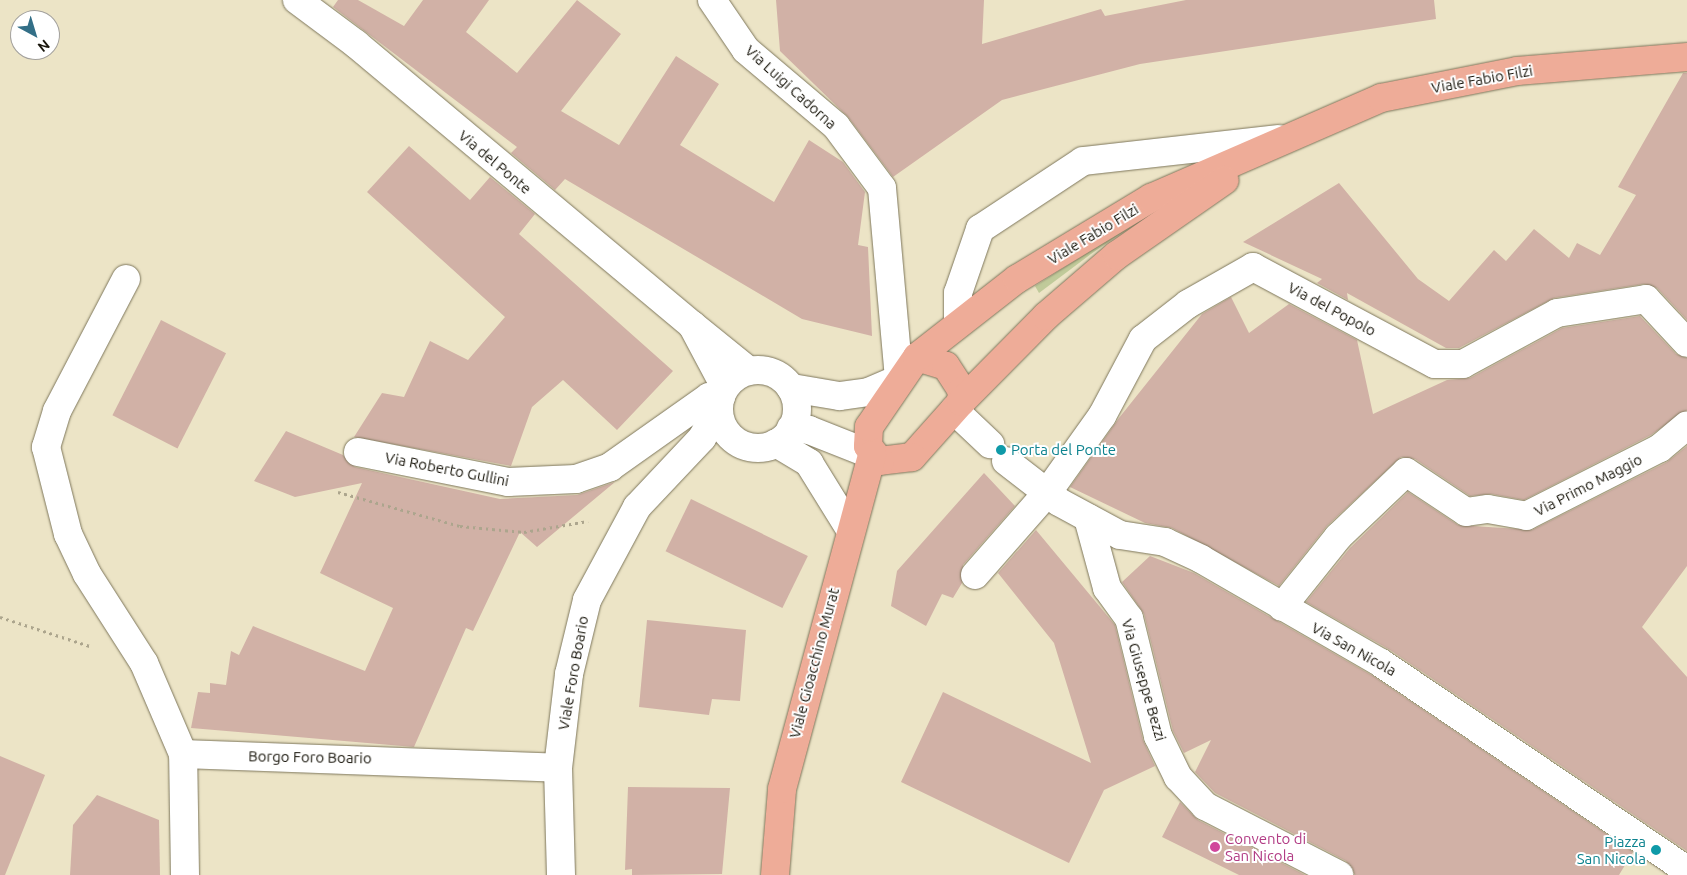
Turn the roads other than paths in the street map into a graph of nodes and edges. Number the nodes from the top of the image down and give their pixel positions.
1 (297, 0) edge
2 (712, 0) edge
3 (1687, 57) edge
4 (1286, 138) junction
5 (126, 279) dead end
6 (958, 323) junction
7 (692, 325) junction
8 (1687, 343) edge
9 (917, 357) junction
10 (749, 371) junction
11 (899, 379) junction
12 (791, 388) junction
13 (721, 397) junction
14 (958, 406) junction
15 (1687, 425) edge
16 (784, 435) junction
17 (741, 444) junction
18 (358, 452) dead end
19 (872, 455) junction
20 (674, 470) junction
21 (1047, 493) junction
22 (1088, 518) junction
23 (850, 528) junction
24 (975, 575) dead end
25 (1282, 607) junction
26 (183, 754) junction
27 (558, 768) junction
28 (1684, 869) edge
29 (185, 875) edge
30 (560, 875) edge
31 (775, 875) edge
32 (1340, 875) edge

1 - 7 street, Via del Ponte
2 - 11 street, Via Luigi Cadorna
3 - 4 main road, Viale Fabio Filzi
4 - 6 main road, Viale Fabio Filzi
4 - 6 street
4 - 14 main road, Viale Fabio Filzi
5 - 26 street
6 - 9 main road, Viale Fabio Filzi
7 - 10 street, Via del Ponte
7 - 13 street, Via del Ponte
8 - 21 street, Via del Popolo
9 - 11 main road, Viale Fabio Filzi
9 - 14 main road
10 - 12 street
10 - 13 street
11 - 12 street
11 - 19 main road, Viale Fabio Filzi
12 - 16 street
13 - 17 street
13 - 18 street, Via Roberto Gullini
13 - 20 street, Viale Foro Boario
14 - 19 main road, Viale Fabio Filzi
14 - 21 street, Via San Nicola
15 - 25 street, Via Primo Maggio
16 - 17 street
16 - 19 street
16 - 23 street
17 - 20 street, Viale Foro Boario
19 - 23 main road, Viale Gioacchino Murat
20 - 27 street, Viale Foro Boario
21 - 22 street, Via San Nicola
21 - 24 street
22 - 25 street, Via San Nicola
22 - 32 street, Via Giuseppe Bezzi
23 - 31 main road, Viale Gioacchino Murat
25 - 28 street, Via San Nicola
26 - 27 street, Borgo Foro Boario
26 - 29 street
27 - 30 street, Viale Foro Boario

